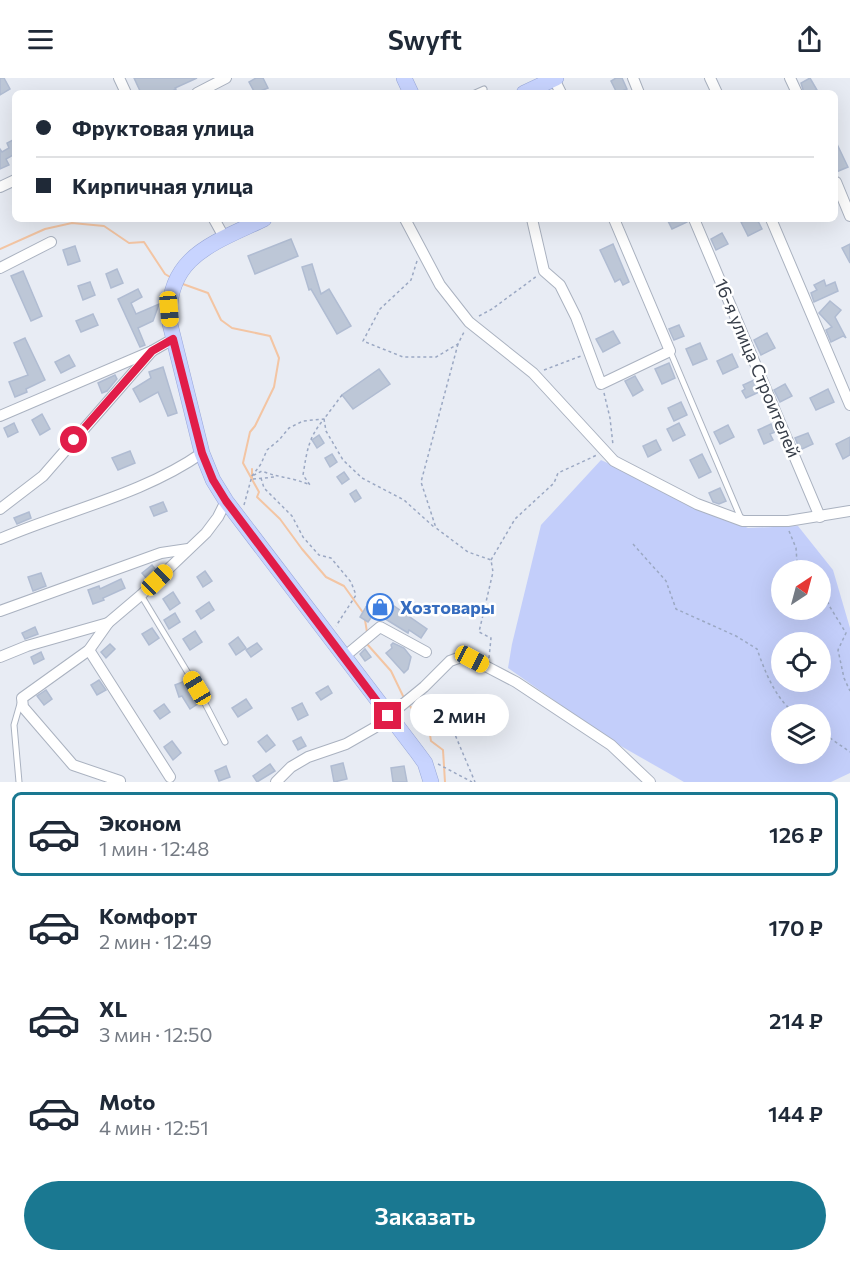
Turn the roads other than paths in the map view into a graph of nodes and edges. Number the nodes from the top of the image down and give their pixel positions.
1 (226, 78) edge
2 (557, 83) edge
3 (203, 90) edge
4 (534, 90) edge
5 (838, 187) edge
6 (850, 216) edge
7 (216, 222) edge
8 (257, 222) edge
9 (407, 222) edge
10 (533, 222) edge
11 (615, 222) edge
12 (695, 222) edge
13 (772, 222) edge
14 (224, 237) junction
15 (51, 242) dead end
16 (0, 268) edge
17 (173, 339) junction
18 (152, 351) junction
19 (670, 351) junction
20 (850, 405) edge
21 (0, 416) edge
22 (202, 453) junction
23 (226, 501) junction
24 (0, 509) edge
25 (850, 511) edge
26 (820, 517) junction
27 (742, 521) junction
28 (0, 539) edge
29 (188, 549) junction
30 (141, 595) junction
31 (0, 611) edge
32 (108, 623) junction
33 (89, 650) junction
34 (426, 652) dead end
35 (0, 657) edge
36 (344, 657) junction
37 (22, 698) junction
38 (388, 716) junction
39 (225, 742) dead end
40 (432, 774) edge
41 (170, 777) dead end
42 (120, 781) edge
43 (19, 782) edge
44 (276, 782) edge
45 (650, 782) edge

1 - 3 street
2 - 4 main road
5 - 6 street
7 - 14 street
8 - 14 main road
9 - 27 street
10 - 19 street
11 - 19 street
12 - 26 street, 16-я улица Строителей
13 - 20 street
14 - 17 main road
15 - 16 street
17 - 18 street
17 - 22 main road
18 - 21 street
18 - 24 street
19 - 27 lane
22 - 23 main road
22 - 28 street
23 - 29 street
23 - 36 main road
25 - 26 street
26 - 27 street
29 - 30 street
29 - 31 street
30 - 32 street
30 - 39 lane
32 - 33 street
32 - 35 street
33 - 37 street
33 - 41 street
34 - 36 street
36 - 38 main road
37 - 42 street
37 - 43 lane
38 - 40 main road
38 - 44 street
38 - 45 street

